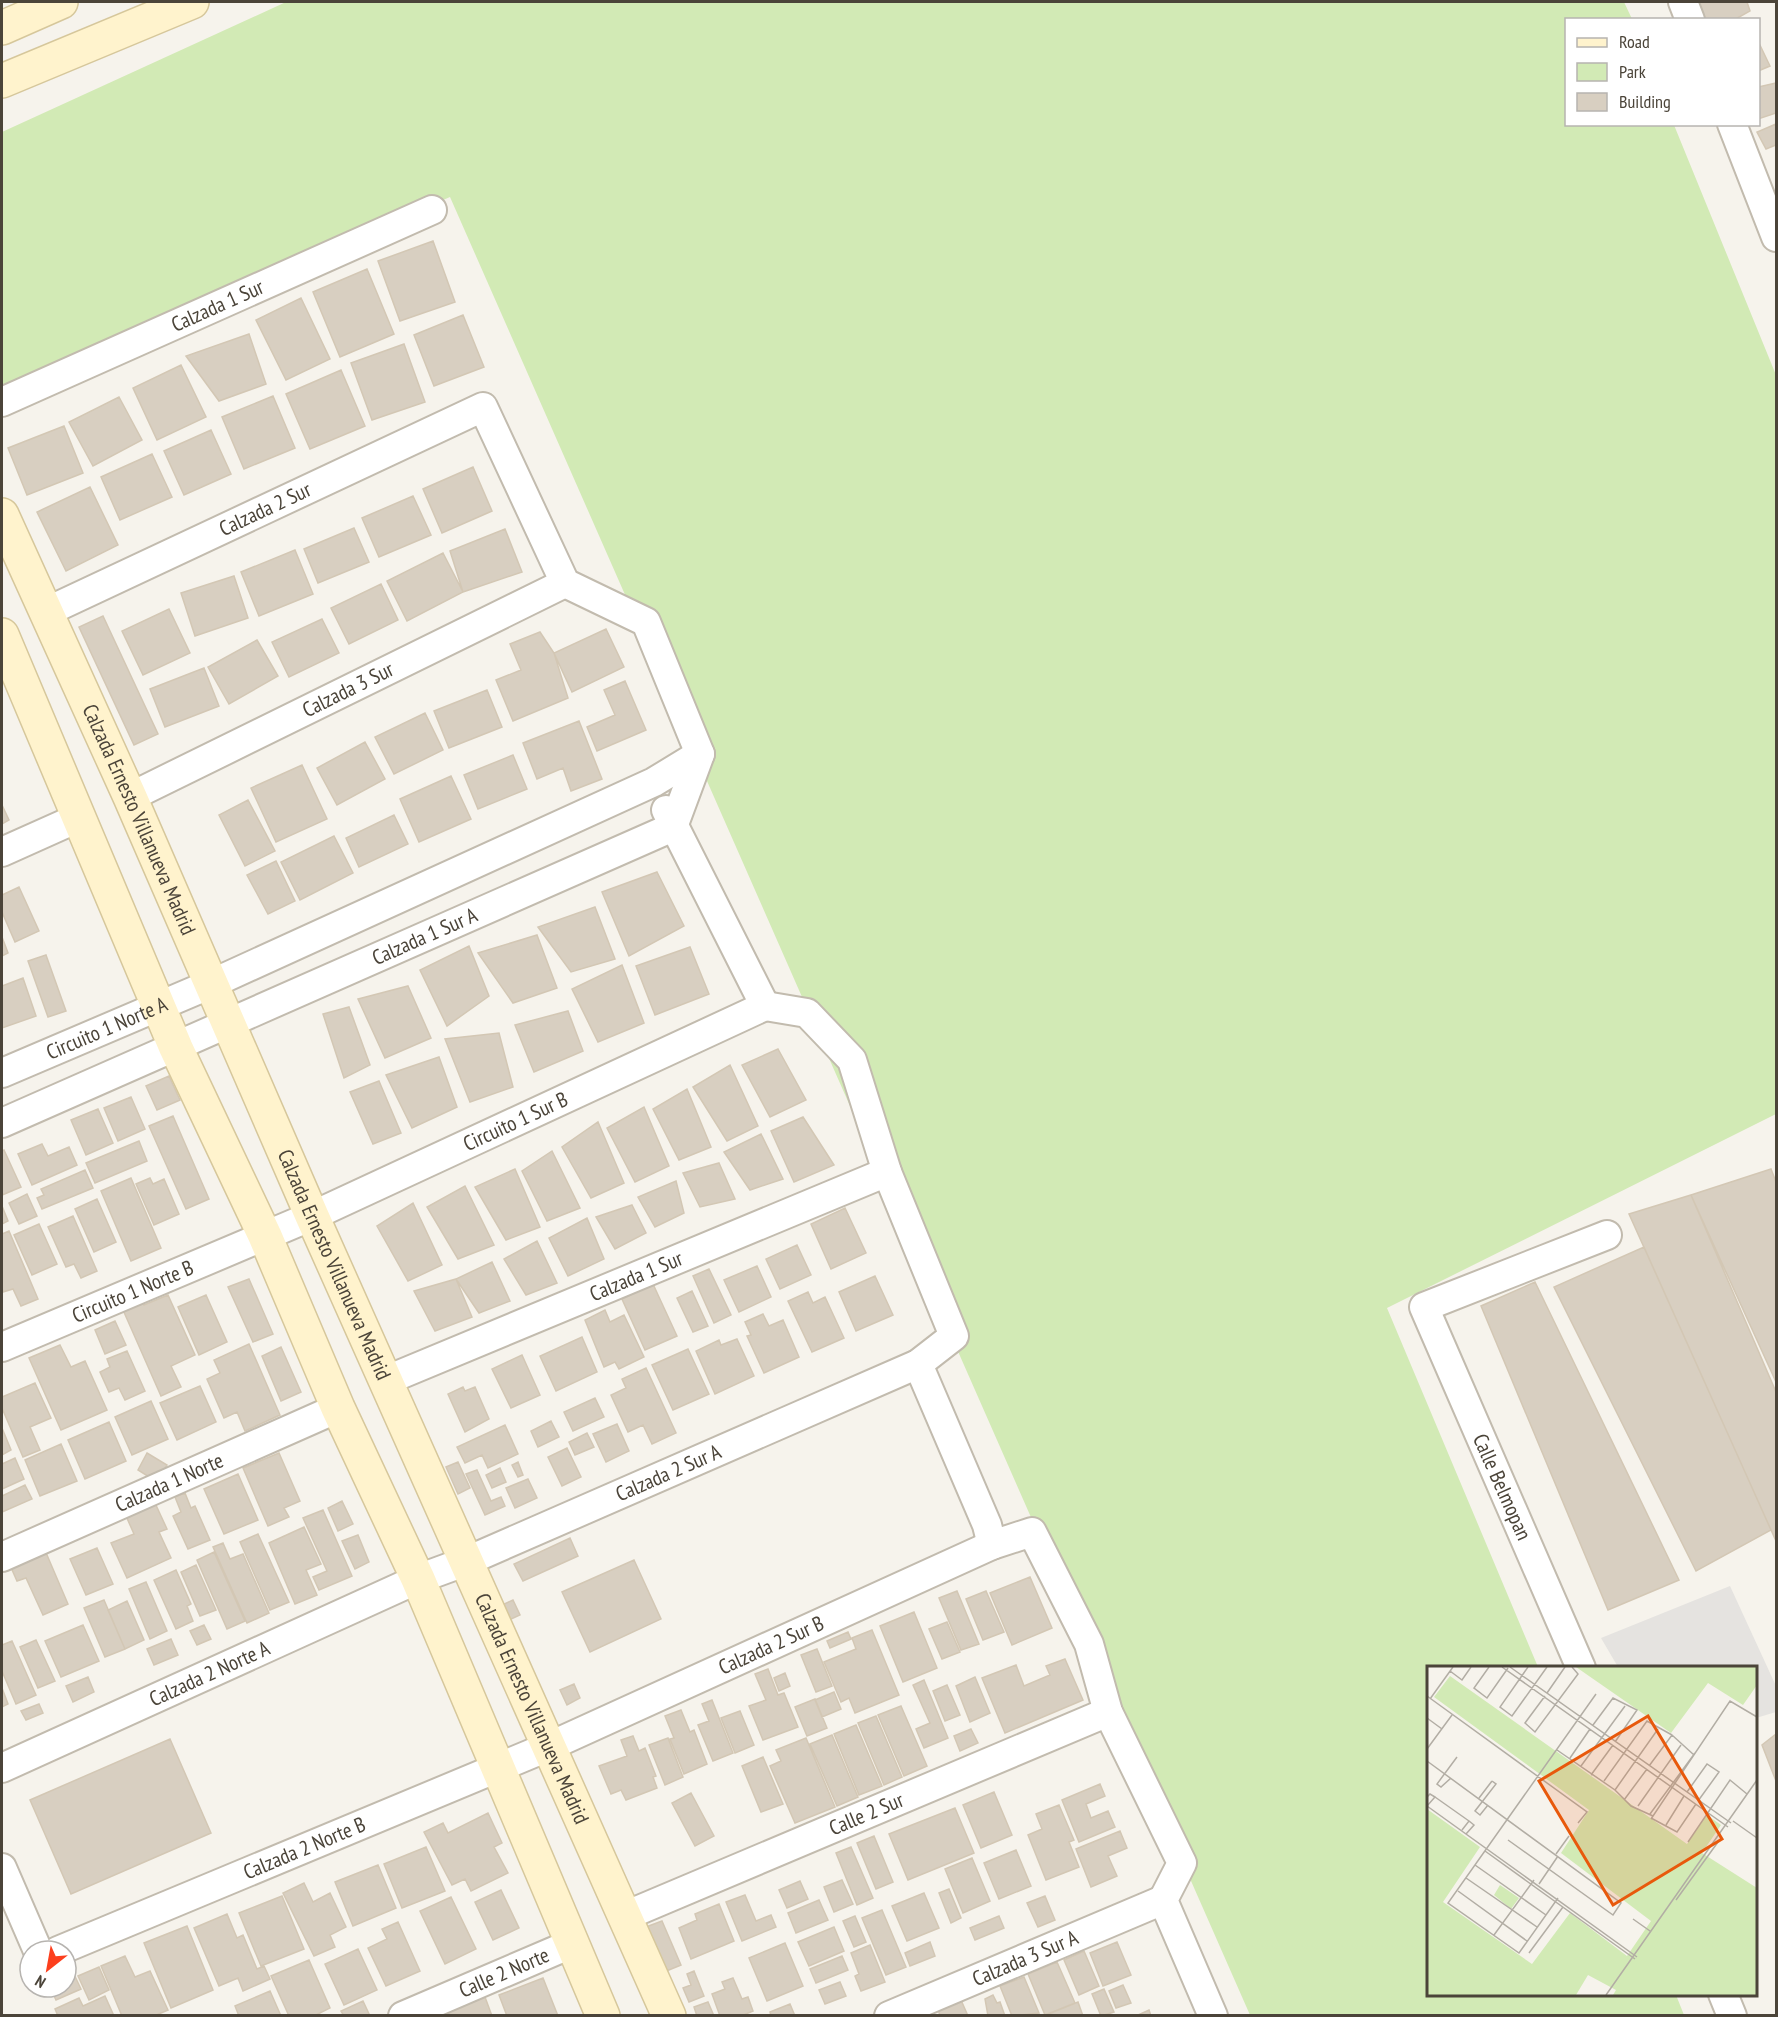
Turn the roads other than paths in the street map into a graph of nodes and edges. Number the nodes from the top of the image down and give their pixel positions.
1 (61, 2) edge
2 (192, 2) edge
3 (1683, 2) edge
4 (1689, 18) edge
5 (2, 28) edge
6 (2, 81) edge
7 (1733, 126) edge
8 (432, 210) dead end
9 (1776, 237) edge
10 (2, 402) edge
11 (2, 515) edge
12 (565, 583) junction
13 (46, 612) junction
14 (2, 635) edge
15 (700, 754) junction
16 (654, 782) junction
17 (130, 797) junction
18 (80, 817) junction
19 (673, 827) junction
20 (2, 852) edge
21 (212, 984) junction
22 (765, 1006) junction
23 (159, 1007) junction
24 (229, 1024) junction
25 (177, 1048) junction
26 (2, 1073) edge
27 (2, 1123) edge
28 (887, 1172) junction
29 (312, 1216) junction
30 (1607, 1235) dead end
31 (265, 1236) junction
32 (2, 1347) edge
33 (918, 1364) junction
34 (387, 1380) junction
35 (338, 1408) junction
36 (992, 1545) junction
37 (2, 1557) edge
38 (467, 1561) junction
39 (418, 1579) junction
40 (1580, 1666) edge
41 (1108, 1712) junction
42 (550, 1746) junction
43 (2, 1768) edge
44 (497, 1768) junction
45 (2, 1868) edge
46 (1164, 1900) junction
47 (625, 1916) junction
48 (33, 1939) edge
49 (78, 1943) edge
50 (571, 1944) junction
51 (1723, 1996) edge
52 (403, 2016) edge
53 (603, 2016) edge
54 (669, 2016) edge
55 (889, 2016) edge
56 (1213, 2016) edge
57 (1732, 2016) edge

1 - 5 street
2 - 6 street
3 - 4 street
7 - 9 street
8 - 10 street, Calzada 1 Sur
11 - 13 street, Calzada Ernesto Villanueva Madrid
12 - 13 street, Calzada 2 Sur
12 - 15 street
12 - 17 street, Calzada 3 Sur
13 - 17 street, Calzada Ernesto Villanueva Madrid
14 - 18 street
15 - 16 street
15 - 19 street
16 - 19 street
16 - 21 street
17 - 21 street, Calzada Ernesto Villanueva Madrid
18 - 20 street
18 - 23 street
19 - 22 street
19 - 24 street, Calzada 1 Sur A
21 - 23 street, Circuito 1 Norte A
21 - 24 street, Calzada Ernesto Villanueva Madrid
22 - 28 street
22 - 29 street, Circuito 1 Sur B
23 - 25 street
23 - 26 street, Circuito 1 Norte A
24 - 25 street, Calzada 1 Sur A
24 - 29 street, Calzada Ernesto Villanueva Madrid
25 - 27 street
25 - 31 street
28 - 33 street, Calzada 2 Sur A
28 - 34 street, Calzada 1 Sur
29 - 31 street, Circuito 1 Sur B
29 - 34 street, Calzada Ernesto Villanueva Madrid
30 - 40 street, Calle Belmopan
31 - 32 street, Circuito 1 Norte B
31 - 35 street
33 - 36 street
33 - 38 street, Calzada 2 Sur A
34 - 38 street, Calzada Ernesto Villanueva Madrid
35 - 37 street, Calzada 1 Norte
35 - 39 street
36 - 41 street, Calzada 2 Sur B
36 - 42 street, Calzada 2 Sur B
38 - 39 street, Calzada 2 Sur A
38 - 42 street, Calzada Ernesto Villanueva Madrid
39 - 43 street, Calzada 2 Norte A
39 - 44 street
41 - 46 street
41 - 47 street, Calle 2 Sur
42 - 44 street, Calzada 2 Norte B
42 - 47 street, Calzada Ernesto Villanueva Madrid
44 - 49 street, Calzada 2 Norte B
44 - 50 street
45 - 48 street
46 - 55 street, Calzada 3 Sur A
46 - 56 street
47 - 54 street, Calzada Ernesto Villanueva Madrid
50 - 52 street, Calle 2 Norte
50 - 53 street
51 - 57 street

